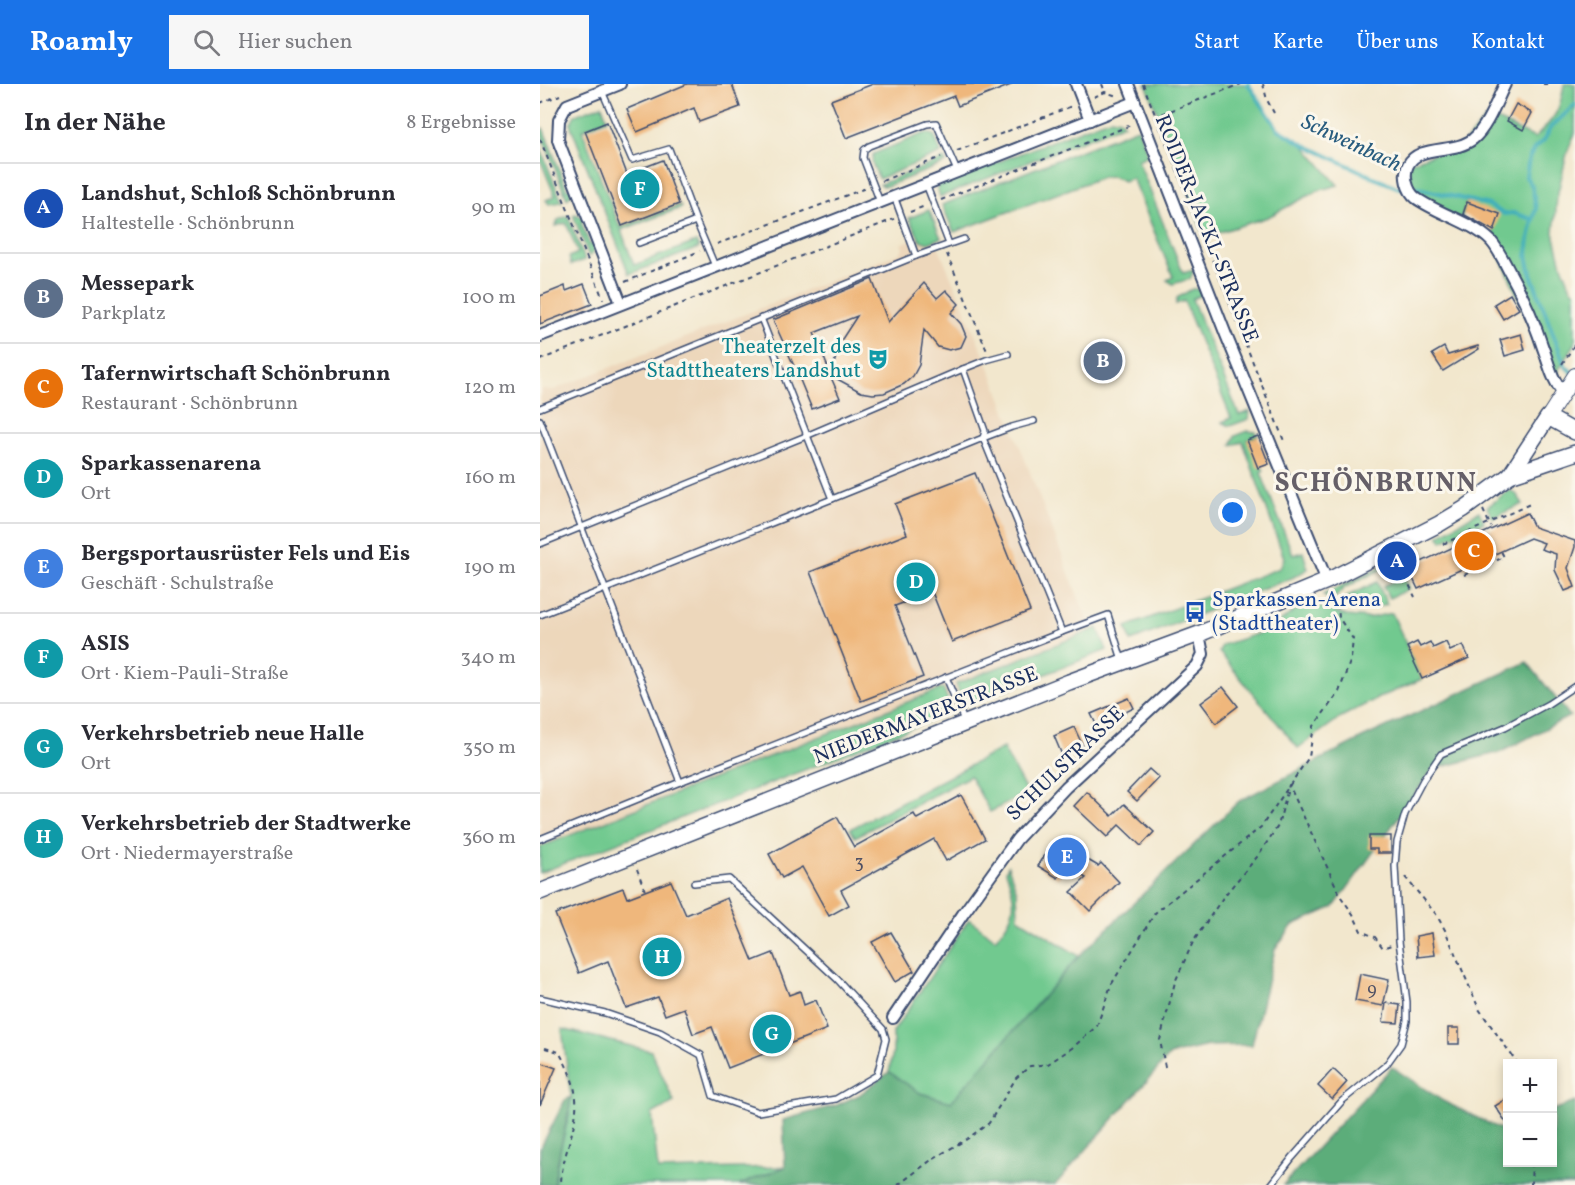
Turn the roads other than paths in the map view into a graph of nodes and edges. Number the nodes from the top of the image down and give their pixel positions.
1 (620, 84) edge
2 (1076, 84) edge
3 (1128, 84) edge
4 (1505, 84) edge
5 (602, 91) junction
6 (1135, 102) junction
7 (1090, 120) junction
8 (957, 171) junction
9 (926, 183) junction
10 (894, 196) junction
11 (880, 201) junction
12 (696, 221) junction
13 (964, 239) dead end
14 (639, 243) dead end
15 (946, 245) junction
16 (916, 256) junction
17 (715, 266) junction
18 (621, 303) junction
19 (761, 318) junction
20 (540, 336) edge
21 (1008, 354) dead end
22 (963, 369) junction
23 (1570, 383) edge
24 (540, 408) edge
25 (1548, 417) junction
26 (540, 420) edge
27 (1034, 421) dead end
28 (1575, 432) edge
29 (806, 436) junction
30 (983, 438) junction
31 (1575, 453) edge
32 (1510, 475) junction
33 (832, 499) junction
34 (581, 527) junction
35 (540, 544) edge
36 (1327, 581) junction
37 (604, 589) junction
38 (540, 615) edge
39 (1062, 632) junction
40 (1199, 634) junction
41 (1123, 661) junction
42 (946, 677) junction
43 (1575, 686) edge
44 (965, 723) junction
45 (680, 782) junction
46 (540, 839) edge
47 (694, 883) dead end
48 (540, 892) edge
49 (540, 998) edge
50 (893, 1018) joint
51 (883, 1029) junction
52 (1271, 1185) edge

1 - 5 street
2 - 7 street
3 - 6 street
4 - 23 street
5 - 12 lane
5 - 18 street
6 - 7 street, ROIDER-JACKL-STRASSE
6 - 36 street, ROIDER-JACKL-STRASSE
7 - 8 street, ROIDER-JACKL-STRASSE
8 - 9 street, ROIDER-JACKL-STRASSE
8 - 11 lane
9 - 10 street, ROIDER-JACKL-STRASSE
9 - 15 lane
10 - 11 street, ROIDER-JACKL-STRASSE
10 - 16 lane
11 - 17 street, ROIDER-JACKL-STRASSE
12 - 14 lane
12 - 17 lane
13 - 15 lane
15 - 16 lane
16 - 19 lane
17 - 18 street, ROIDER-JACKL-STRASSE
18 - 20 street, ROIDER-JACKL-STRASSE
19 - 24 lane
19 - 29 lane
21 - 22 lane
22 - 29 lane
22 - 30 lane
23 - 25 street
25 - 28 main road
25 - 32 main road
26 - 34 lane
27 - 30 lane
29 - 33 lane
29 - 34 lane
30 - 33 lane
30 - 39 lane
31 - 32 main road
32 - 36 main road
33 - 37 lane
34 - 35 lane
34 - 37 lane
36 - 40 main road, NIEDERMAYERSTRASSE
37 - 38 lane
37 - 45 lane
39 - 41 lane
39 - 42 lane
40 - 41 main road, NIEDERMAYERSTRASSE
40 - 50 street, SCHULSTRASSE
41 - 44 main road, NIEDERMAYERSTRASSE
42 - 44 lane
42 - 45 lane
43 - 52 lane
44 - 48 main road, NIEDERMAYERSTRASSE
45 - 46 lane
47 - 51 lane
49 - 51 lane
50 - 51 lane

